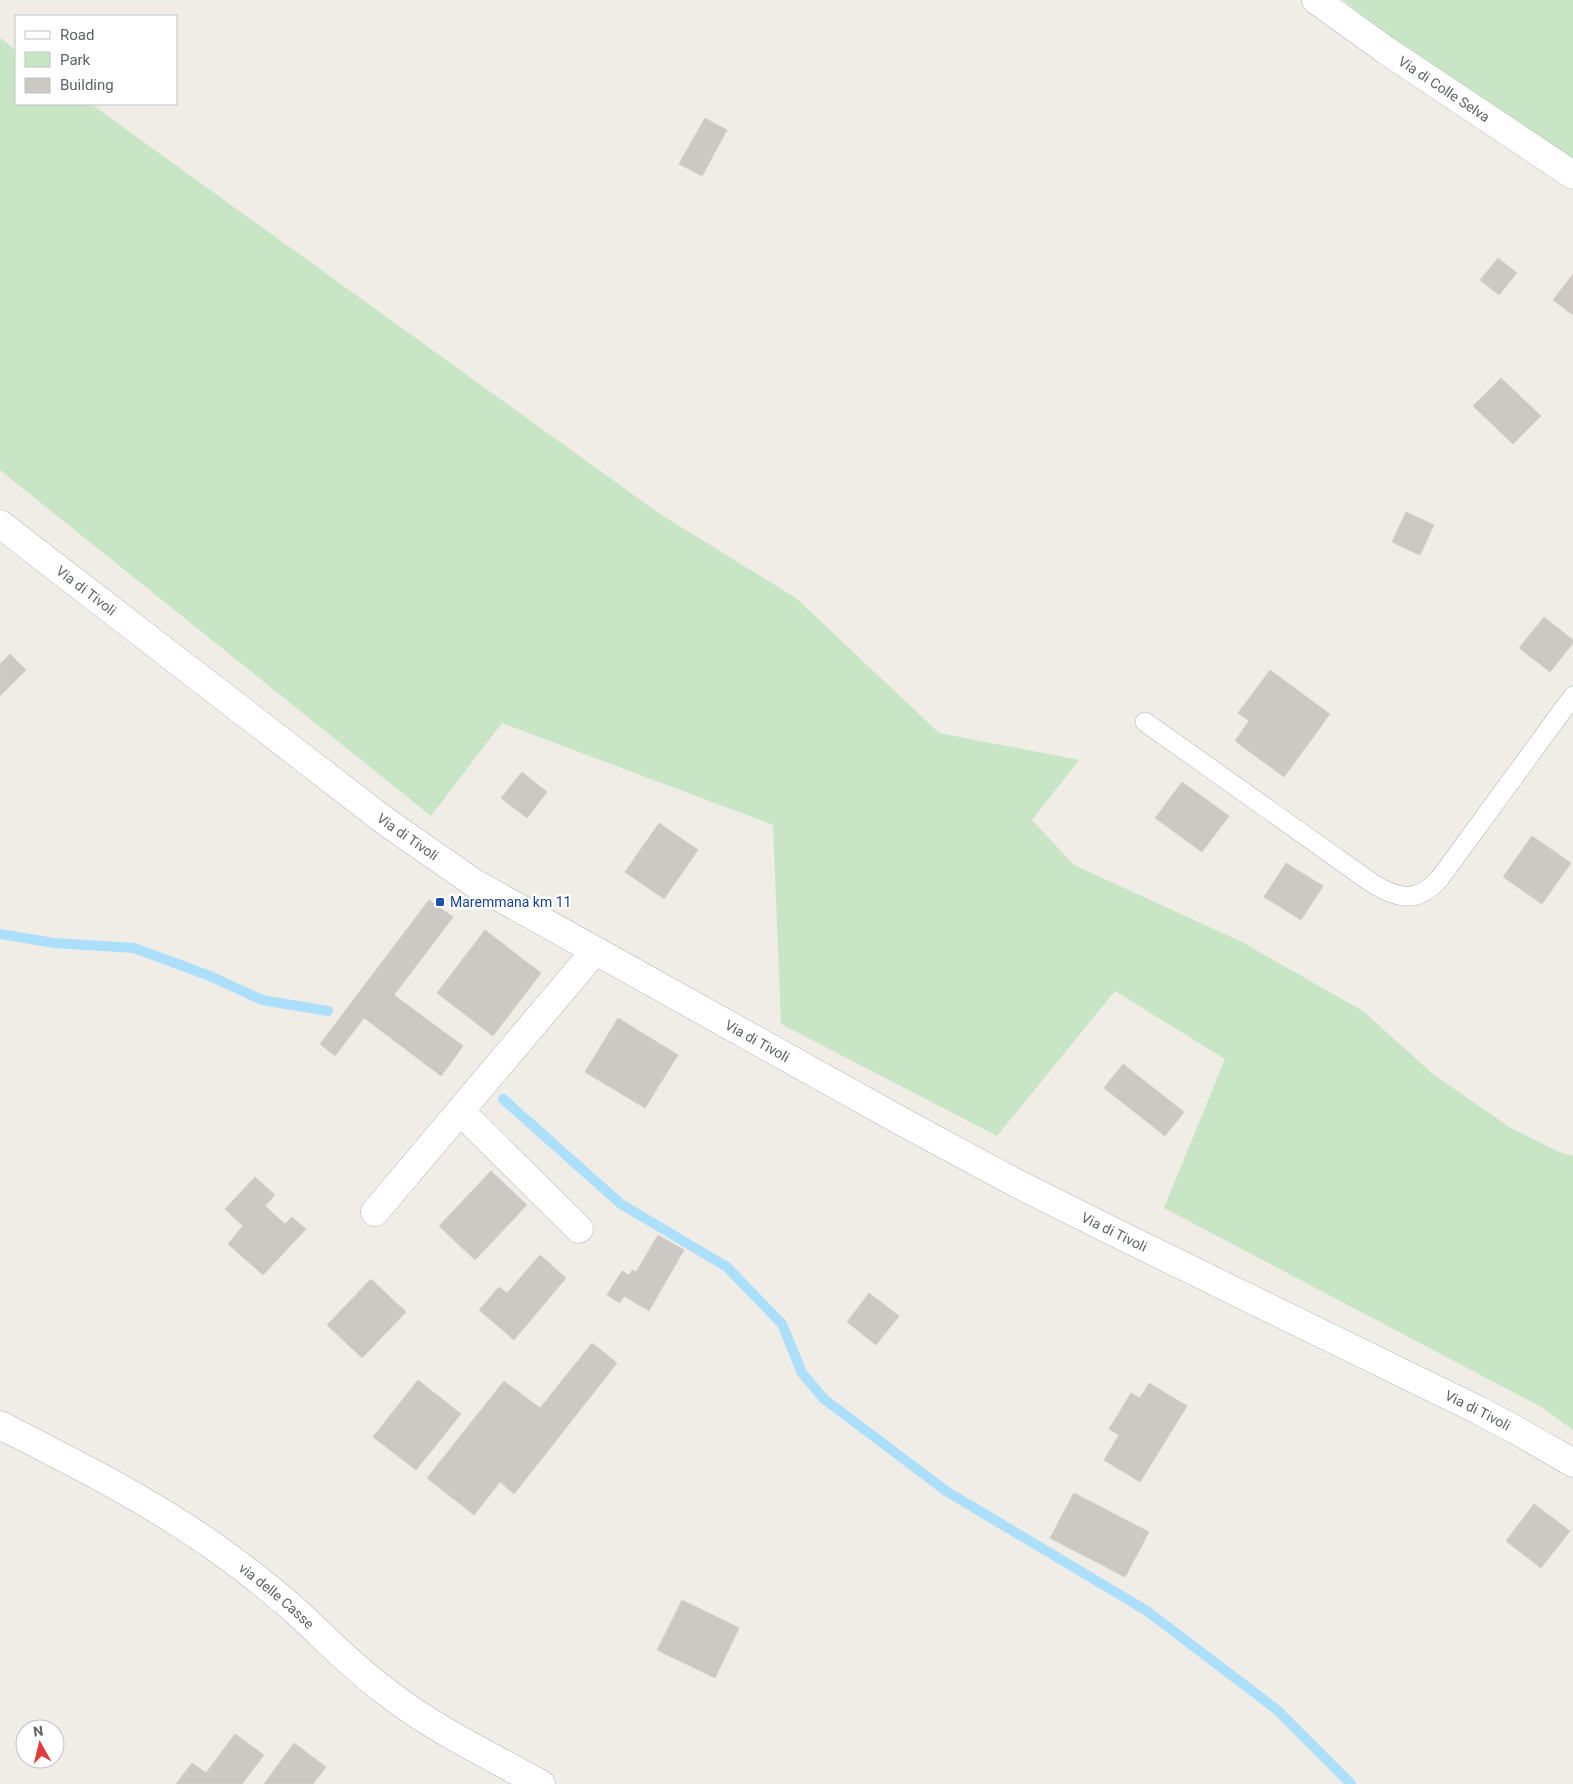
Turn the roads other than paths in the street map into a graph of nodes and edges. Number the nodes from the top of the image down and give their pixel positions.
1 (1316, 0) edge
2 (1573, 175) edge
3 (0, 524) edge
4 (1573, 696) edge
5 (1145, 722) dead end
6 (595, 951) junction
7 (460, 1111) junction
8 (375, 1212) dead end
9 (579, 1229) dead end
10 (0, 1426) edge
11 (1573, 1463) edge
12 (541, 1784) edge

1 - 2 main road, Via di Colle Selva
3 - 6 main road, Via di Tivoli
4 - 5 lane
6 - 7 main road
6 - 11 main road, Via di Tivoli
7 - 8 main road
7 - 9 main road
10 - 12 main road, via delle Casse

